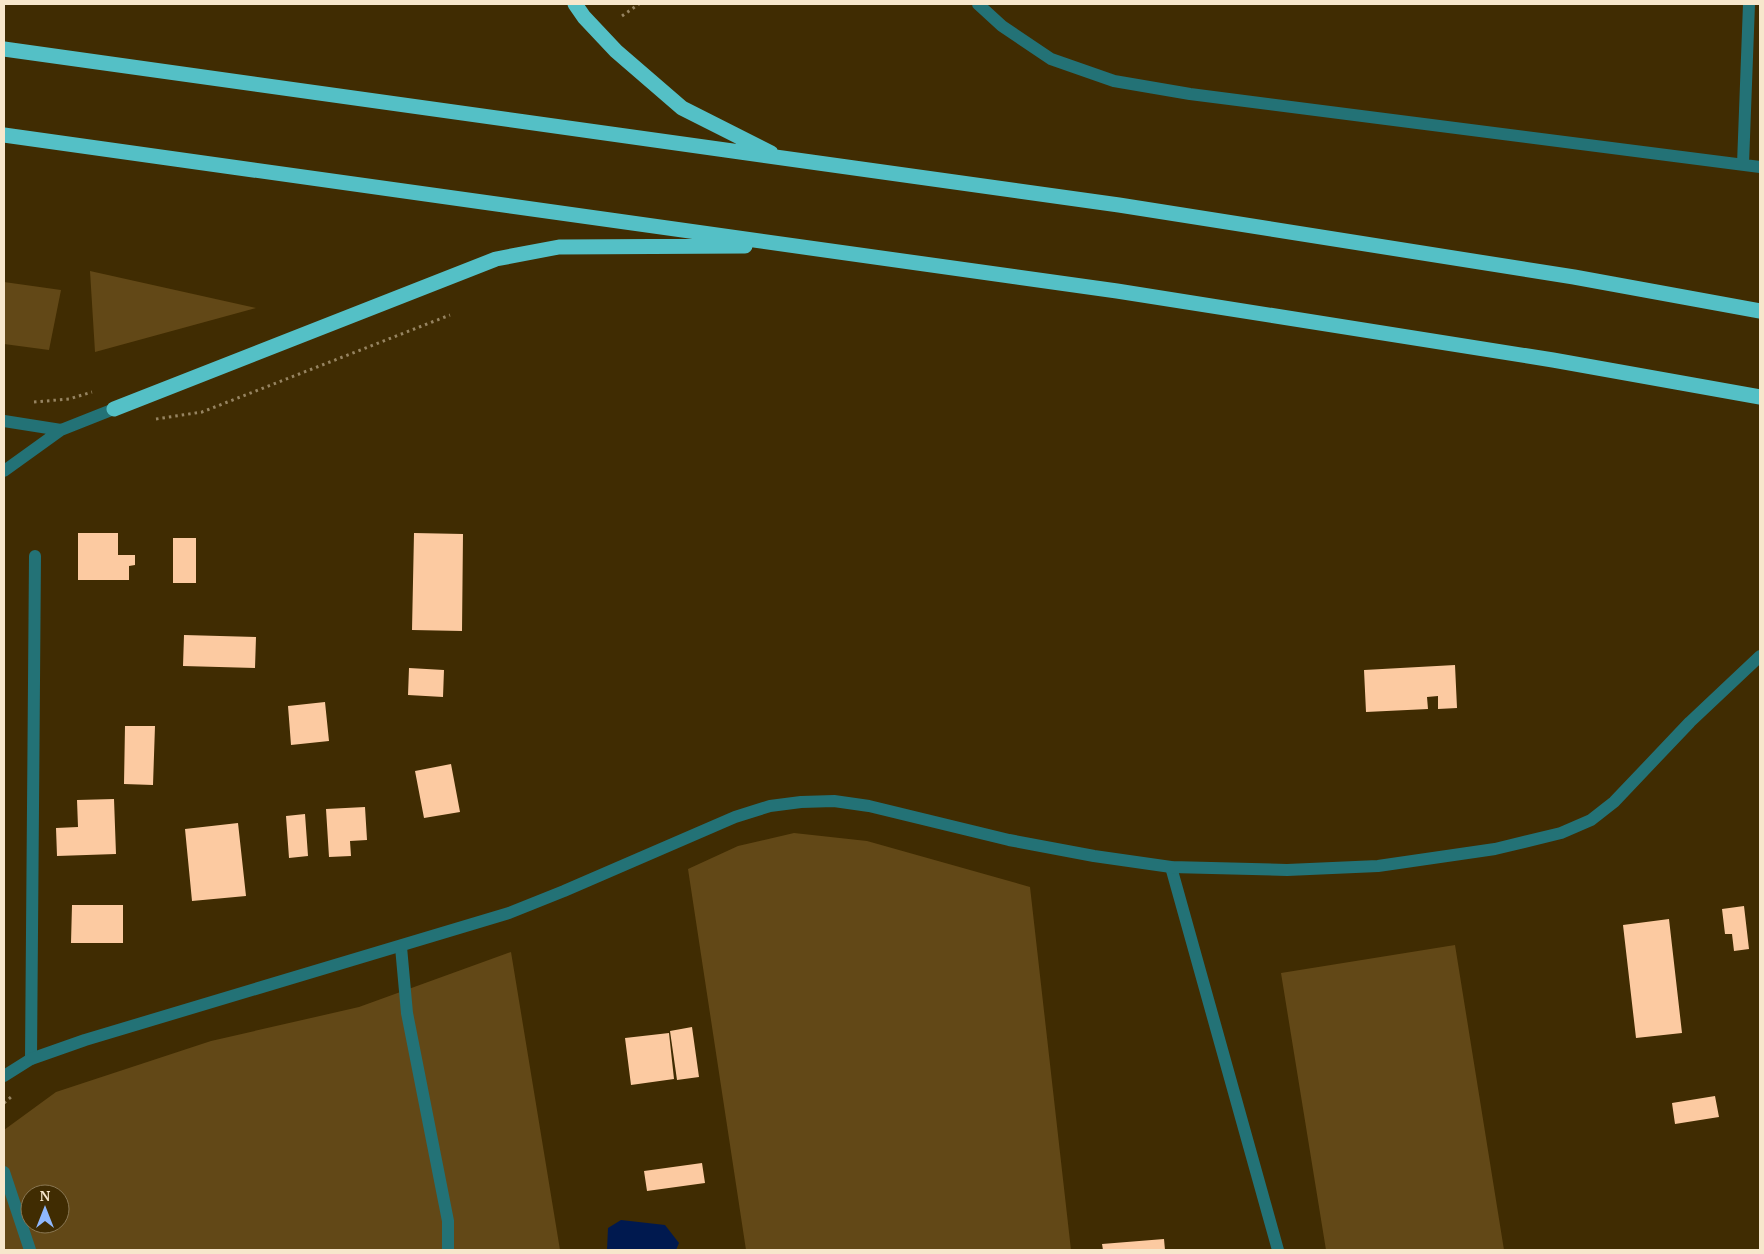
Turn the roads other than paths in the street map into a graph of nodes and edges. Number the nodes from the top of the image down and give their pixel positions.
1 (575, 4) edge
2 (978, 4) edge
3 (1749, 4) edge
4 (4, 49) edge
5 (4, 135) edge
6 (781, 158) junction
7 (1743, 164) junction
8 (1760, 167) edge
9 (799, 246) junction
10 (1760, 311) edge
11 (1760, 396) edge
12 (114, 409) joint
13 (4, 421) edge
14 (61, 430) junction
15 (4, 471) edge
16 (35, 556) dead end
17 (1760, 656) edge
18 (1171, 867) junction
19 (401, 946) junction
20 (31, 1059) junction
21 (4, 1076) edge
22 (4, 1172) edge
23 (30, 1250) edge
24 (448, 1250) edge
25 (1278, 1250) edge

1 - 6 highway
2 - 7 street
3 - 7 street
4 - 6 highway
5 - 9 highway
6 - 10 highway
7 - 8 street
9 - 11 highway
9 - 12 highway
12 - 14 street
13 - 14 street
14 - 15 street
16 - 20 street
17 - 18 street
18 - 19 street
18 - 25 street
19 - 20 street
19 - 24 street
20 - 21 street
22 - 23 street

